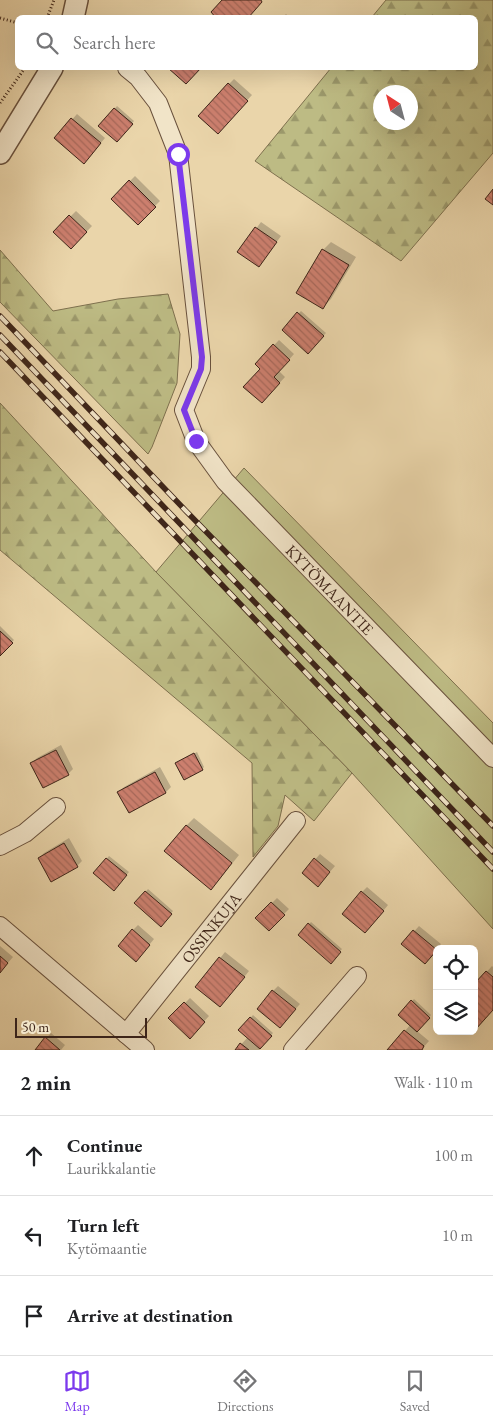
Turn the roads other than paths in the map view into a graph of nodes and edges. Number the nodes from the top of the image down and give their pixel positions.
1 (76, 0) edge
2 (74, 15) edge
3 (51, 70) edge
4 (129, 70) edge
5 (0, 153) edge
6 (493, 758) edge
7 (56, 807) dead end
8 (296, 821) dead end
9 (0, 846) edge
10 (0, 926) edge
11 (357, 976) dead end
12 (126, 1034) junction
13 (145, 1050) edge
14 (293, 1050) edge

1 - 2 street
3 - 5 street
4 - 6 street, KYTÖMAANTIE
7 - 9 street
8 - 12 street, OSSINKUJA
10 - 12 street
11 - 14 street
12 - 13 street

